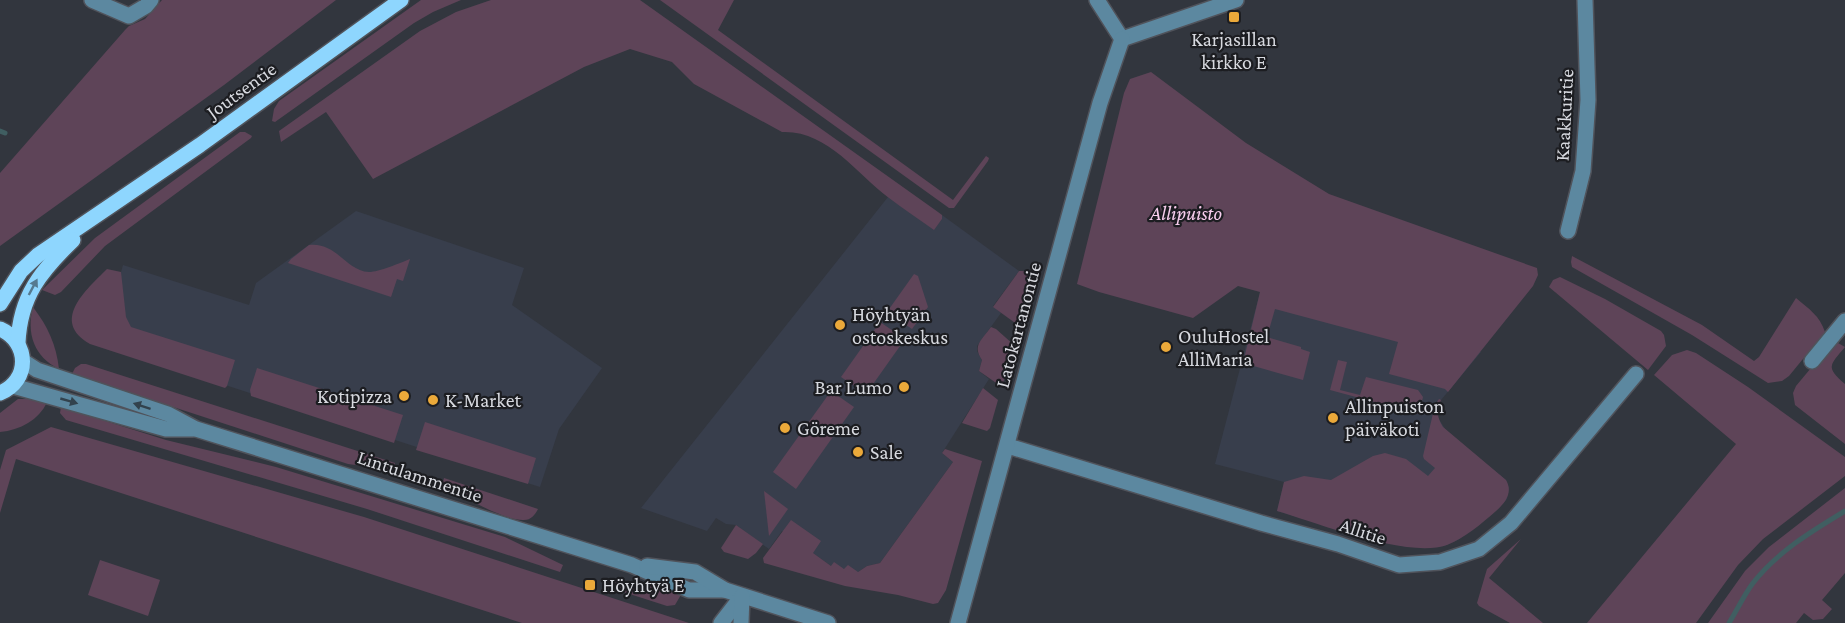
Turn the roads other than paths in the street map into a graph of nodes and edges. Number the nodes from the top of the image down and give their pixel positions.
1 (92, 0) edge
2 (151, 0) edge
3 (401, 0) edge
4 (1097, 0) edge
5 (1236, 0) edge
6 (1585, 0) edge
7 (1122, 39) junction
8 (104, 211) junction
9 (1568, 231) dead end
10 (0, 304) edge
11 (1845, 321) edge
12 (0, 329) edge
13 (18, 343) junction
14 (23, 361) junction
15 (1812, 361) dead end
16 (1636, 374) dead end
17 (6, 390) edge
18 (196, 429) junction
19 (1008, 446) junction
20 (742, 596) junction
21 (722, 623) edge
22 (741, 623) edge
23 (828, 623) edge
24 (958, 623) edge

1 - 2 street
3 - 8 main road, Joutsentie
4 - 7 street
5 - 7 street
6 - 9 street, Kaakkuritie
7 - 19 street, Latokartanontie
8 - 10 main road, Joutsentie
13 -> 8 main road, Joutsentie
11 - 15 street
12 - 13 main road
13 - 14 main road
14 - 17 main road
18 -> 14 street, Lintulammentie
16 - 19 street, Allitie
17 -> 18 street, Lintulammentie
18 - 20 street, Lintulammentie
19 - 24 street, Latokartanontie
20 - 21 street
20 - 22 street
20 - 23 street, Lintulammentie

